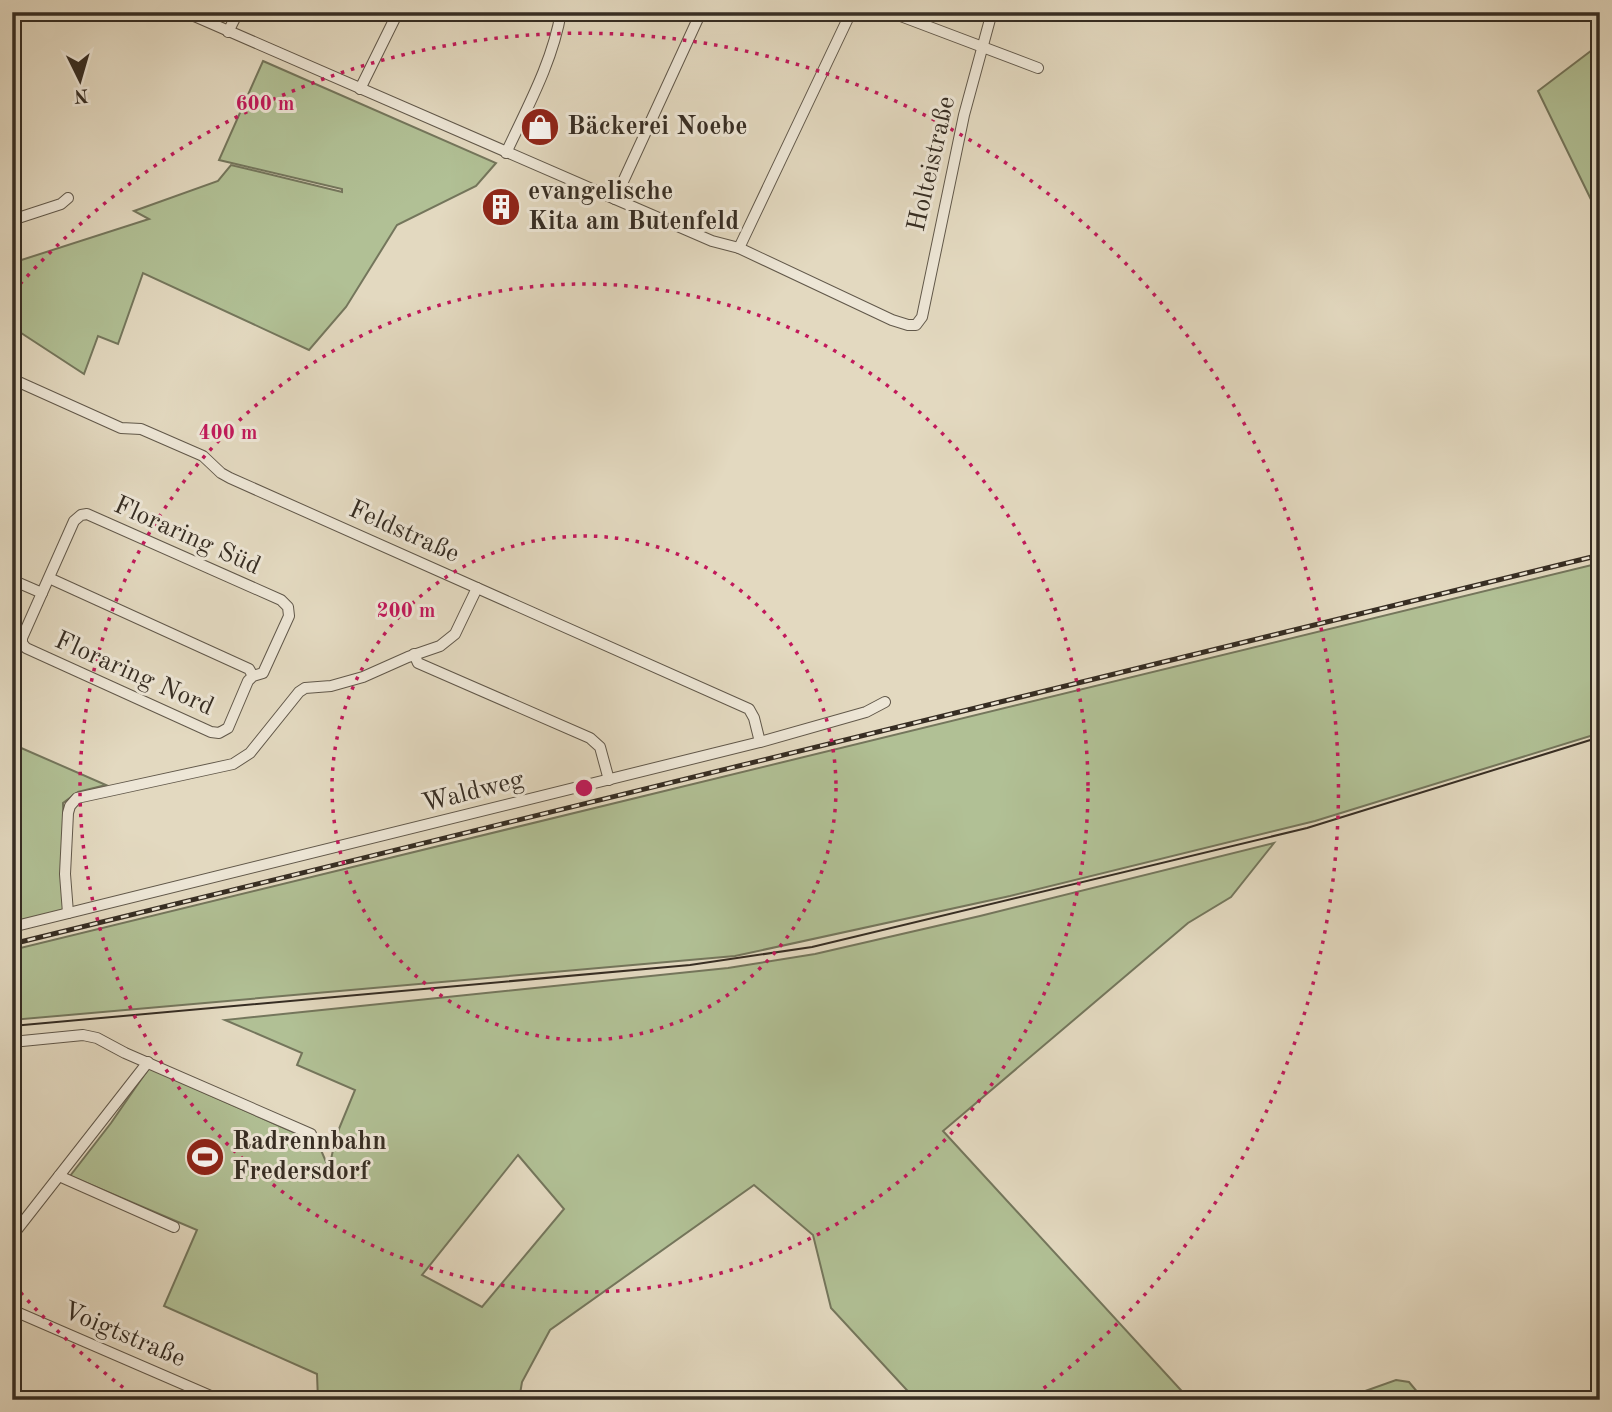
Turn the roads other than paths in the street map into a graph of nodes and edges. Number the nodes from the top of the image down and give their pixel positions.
1 (185, 12) edge
2 (237, 12) edge
3 (398, 12) edge
4 (561, 12) edge
5 (701, 12) edge
6 (850, 12) edge
7 (890, 12) edge
8 (992, 12) edge
9 (228, 32) junction
10 (981, 46) junction
11 (1038, 68) dead end
12 (360, 89) junction
13 (506, 153) junction
14 (68, 198) dead end
15 (615, 200) junction
16 (12, 220) edge
17 (739, 248) junction
18 (12, 379) edge
19 (49, 578) junction
20 (12, 580) edge
21 (477, 588) junction
22 (42, 593) junction
23 (414, 654) junction
24 (258, 674) junction
25 (885, 702) dead end
26 (760, 743) junction
27 (609, 780) junction
28 (68, 914) junction
29 (12, 927) edge
30 (12, 1042) edge
31 (148, 1062) junction
32 (311, 1134) dead end
33 (59, 1176) junction
34 (174, 1227) dead end
35 (12, 1236) edge
36 (12, 1310) edge
37 (220, 1400) edge

1 - 9 street
2 - 9 street
3 - 12 street
4 - 13 street
5 - 15 street
6 - 17 street
7 - 10 street
8 - 10 street, Holteistraße
9 - 12 street
10 - 11 street
10 - 17 street, Holteistraße
12 - 13 street
13 - 15 street
14 - 16 street
15 - 17 street
18 - 21 street, Feldstraße
19 - 22 street, Floraring Süd
19 - 24 street
19 - 24 street, Floraring Süd
20 - 22 street
21 - 23 street
21 - 26 street, Feldstraße
22 - 24 street, Floraring Nord
23 - 27 street
23 - 28 street
25 - 26 street, Waldweg
26 - 27 street, Waldweg
27 - 28 street, Waldweg
28 - 29 street, Waldweg
30 - 31 street
31 - 32 street
31 - 33 street
33 - 34 street
33 - 35 street
36 - 37 street, Voigtstraße

